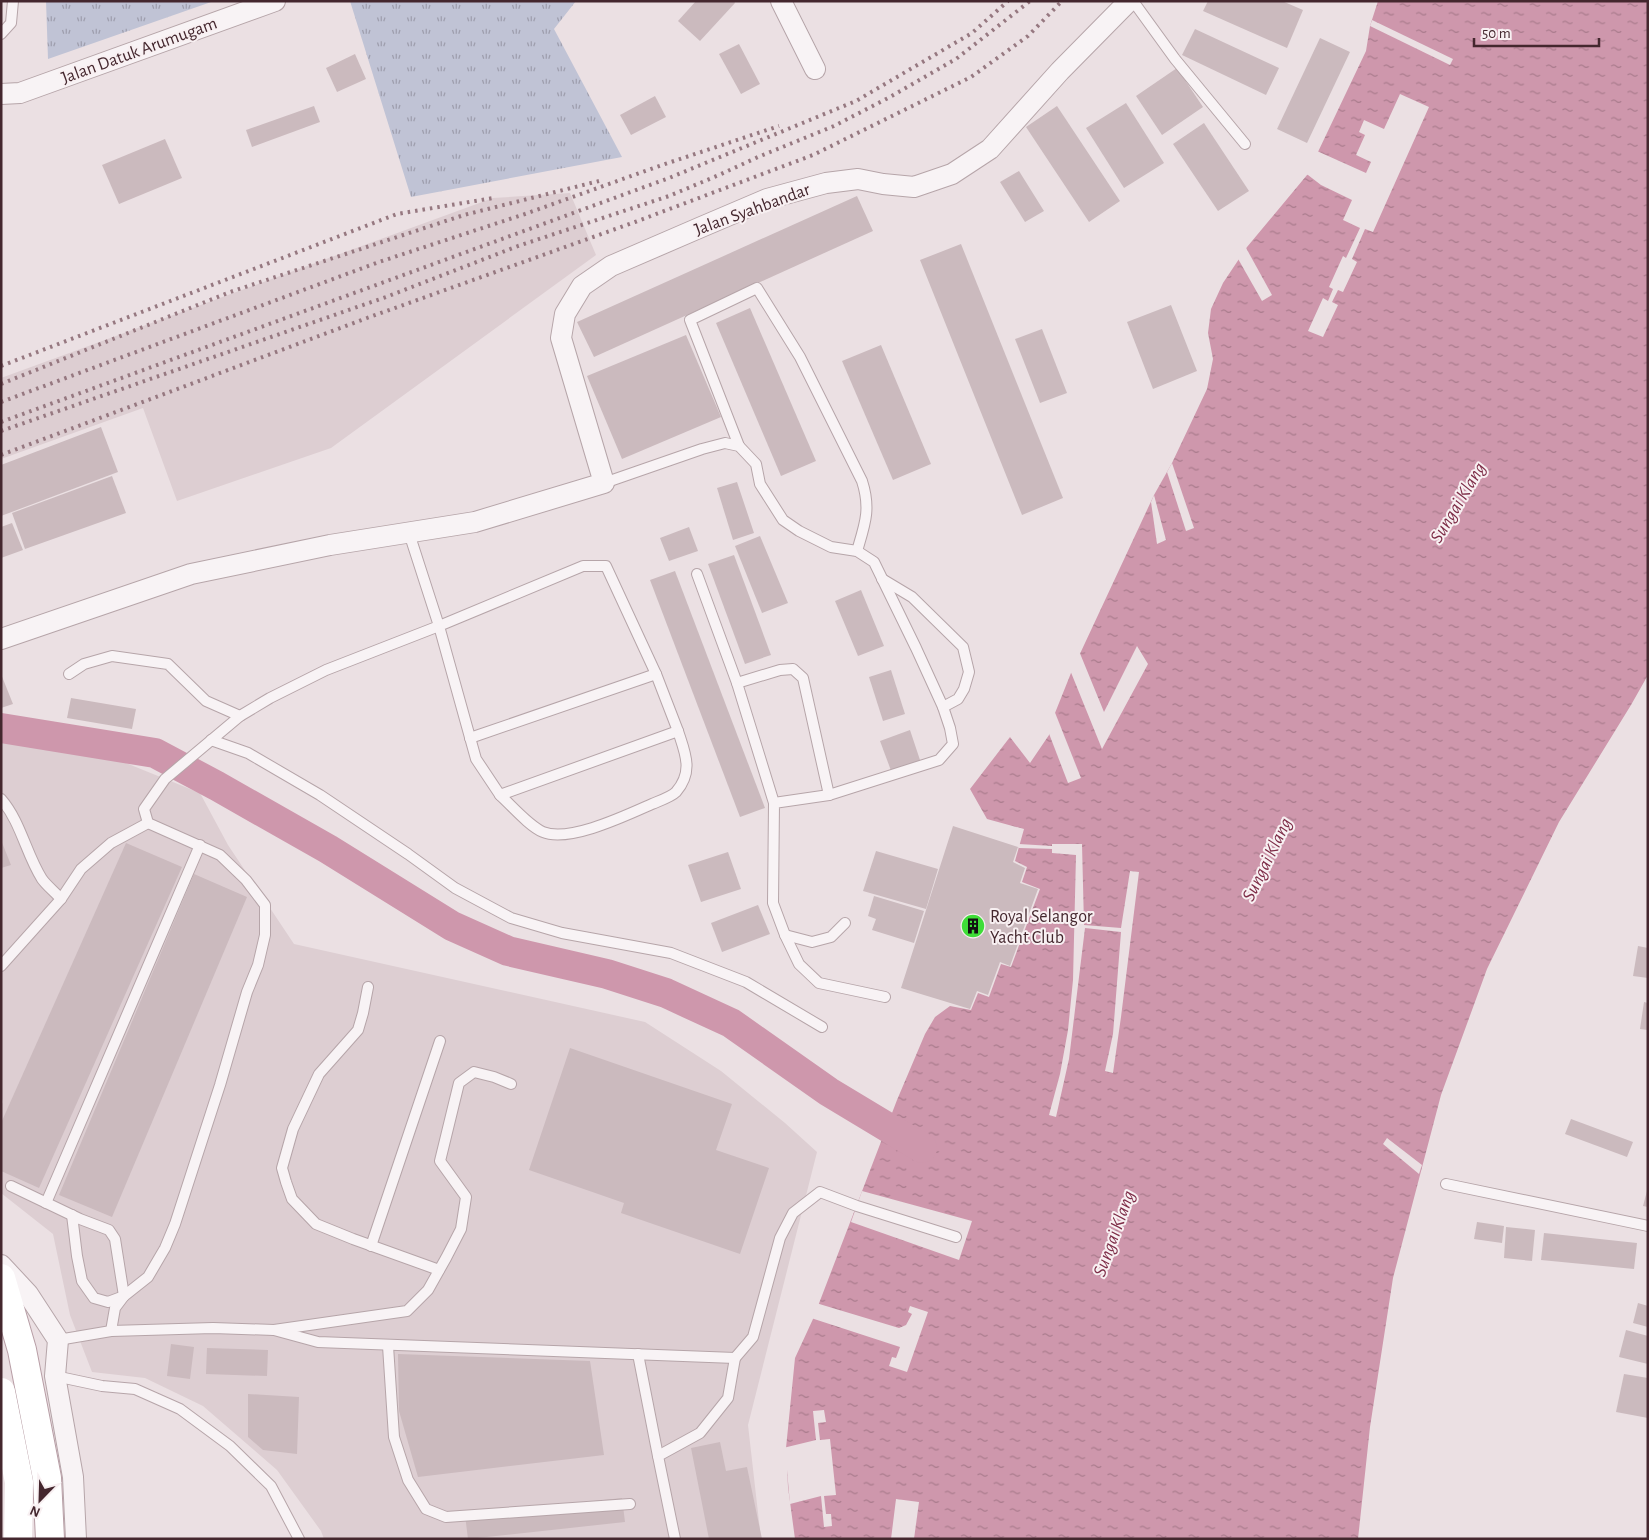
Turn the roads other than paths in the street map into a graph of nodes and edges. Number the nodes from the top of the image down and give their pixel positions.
1 (13, 1) edge
2 (275, 1) edge
3 (1128, 1) edge
4 (1133, 1) edge
5 (786, 3) edge
6 (1, 34) edge
7 (815, 69) dead end
8 (1, 94) edge
9 (1245, 144) dead end
10 (739, 446) junction
11 (604, 483) junction
12 (409, 533) junction
13 (857, 551) junction
14 (697, 574) dead end
15 (881, 578) junction
16 (440, 626) junction
17 (1, 639) edge
18 (69, 674) dead end
19 (656, 674) junction
20 (737, 683) junction
21 (943, 707) junction
22 (240, 716) junction
23 (678, 731) junction
24 (470, 738) junction
25 (211, 740) junction
26 (500, 795) junction
27 (829, 795) junction
28 (1, 799) edge
29 (774, 803) junction
30 (148, 823) junction
31 (200, 845) junction
32 (61, 899) junction
33 (845, 923) dead end
34 (785, 935) junction
35 (1, 966) edge
36 (368, 987) dead end
37 (885, 997) dead end
38 (822, 1027) dead end
39 (440, 1041) dead end
40 (511, 1084) dead end
41 (1446, 1184) dead end
42 (11, 1186) dead end
43 (46, 1202) junction
44 (72, 1215) junction
45 (1648, 1226) edge
46 (956, 1236) dead end
47 (371, 1246) junction
48 (1, 1264) edge
49 (439, 1270) junction
50 (1, 1278) edge
51 (124, 1296) junction
52 (274, 1330) junction
53 (111, 1331) junction
54 (58, 1340) junction
55 (388, 1346) junction
56 (638, 1354) junction
57 (735, 1358) junction
58 (54, 1376) junction
59 (1, 1392) edge
60 (658, 1456) junction
61 (630, 1504) dead end
62 (18, 1539) edge
63 (50, 1539) edge
64 (76, 1539) edge
65 (300, 1539) edge
66 (674, 1539) edge

1 - 6 lane
2 - 8 street, Jalan Datuk Arumugam
3 - 11 street, Jalan Syahbandar
4 - 9 lane
5 - 7 street
10 - 11 lane
10 - 13 lane
10 - 13 lane
11 - 12 street
12 - 16 lane
12 - 17 street
13 - 15 lane
14 - 20 lane
15 - 21 lane
15 - 21 lane
16 - 19 lane
16 - 22 lane
16 - 24 lane
18 - 22 lane
19 - 23 lane
19 - 24 lane
20 - 27 lane
20 - 29 lane
21 - 27 lane
22 - 25 lane
23 - 26 lane
23 - 26 lane
24 - 26 lane
25 - 30 lane
25 - 38 lane
27 - 29 lane
28 - 32 lane
29 - 34 lane
30 - 31 lane
30 - 32 lane
31 - 43 lane
31 - 51 lane
32 - 35 lane
33 - 34 lane
34 - 37 lane
36 - 47 lane
39 - 47 lane
40 - 49 lane
41 - 45 lane
42 - 43 lane
43 - 44 lane
44 - 51 lane
44 - 51 lane
46 - 57 lane
47 - 49 lane
48 - 54 street
49 - 52 lane
50 - 63 main road
51 - 53 lane
52 - 53 lane
52 - 55 lane
53 - 54 lane
54 - 58 street
55 - 56 lane
55 - 61 lane
56 - 57 lane
56 - 60 lane
57 - 60 lane
58 - 64 street
58 - 65 lane
59 - 62 main road
60 - 66 lane

